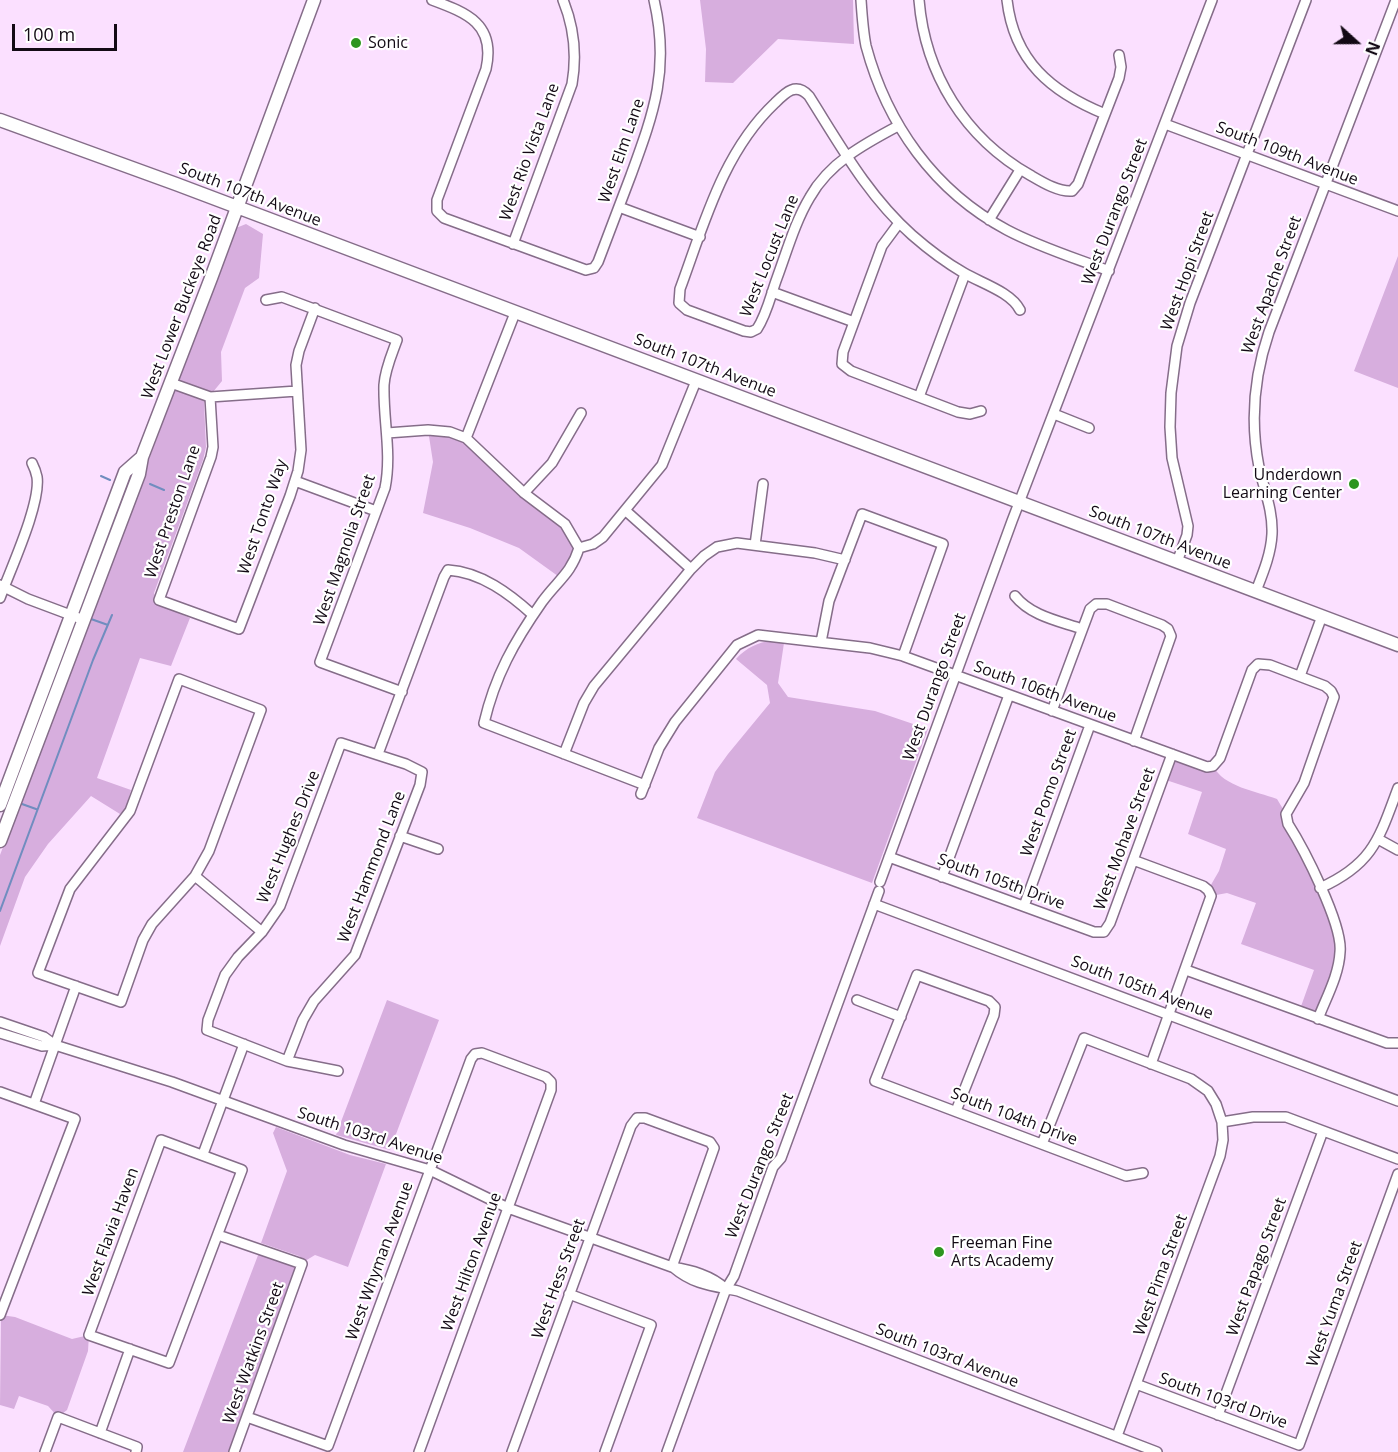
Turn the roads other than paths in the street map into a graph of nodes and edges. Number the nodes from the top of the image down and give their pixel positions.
1 (314, 0) edge
2 (432, 0) edge
3 (563, 0) edge
4 (654, 0) edge
5 (861, 0) edge
6 (920, 0) edge
7 (1007, 0) edge
8 (1212, 0) edge
9 (1306, 0) edge
10 (1396, 0) edge
11 (1119, 56) dead end
12 (1105, 114) junction
13 (0, 120) edge
14 (1165, 124) junction
15 (898, 126) junction
16 (1247, 155) junction
17 (847, 157) junction
18 (1020, 170) junction
19 (1325, 184) junction
20 (237, 207) junction
21 (619, 207) junction
22 (1398, 211) edge
23 (989, 220) junction
24 (899, 223) junction
25 (700, 237) junction
26 (513, 244) junction
27 (1109, 271) junction
28 (965, 274) junction
29 (772, 292) junction
30 (266, 300) dead end
31 (315, 308) junction
32 (1020, 310) dead end
33 (515, 312) junction
34 (854, 322) junction
35 (696, 381) junction
36 (171, 383) junction
37 (297, 391) junction
38 (919, 397) junction
39 (210, 398) junction
40 (981, 411) dead end
41 (581, 413) dead end
42 (1054, 414) junction
43 (1089, 428) dead end
44 (387, 433) junction
45 (466, 438) junction
46 (142, 457) junction
47 (32, 463) dead end
48 (295, 481) junction
49 (763, 484) dead end
50 (524, 492) junction
51 (1019, 502) junction
52 (376, 511) junction
53 (626, 511) junction
54 (755, 545) junction
55 (579, 548) junction
56 (845, 560) junction
57 (1177, 562) junction
58 (691, 569) junction
59 (2, 586) edge
60 (1256, 591) junction
61 (1015, 596) dead end
62 (0, 598) edge
63 (71, 615) junction
64 (533, 615) junction
65 (1322, 616) junction
66 (84, 620) junction
67 (238, 629) joint
68 (1082, 629) junction
69 (821, 642) junction
70 (1398, 645) edge
71 (903, 656) junction
72 (956, 676) junction
73 (1300, 676) junction
74 (402, 692) junction
75 (1008, 695) junction
76 (1052, 711) junction
77 (1090, 725) junction
78 (1134, 741) junction
79 (378, 754) junction
80 (564, 754) junction
81 (1172, 754) junction
82 (1398, 788) edge
83 (0, 805) edge
84 (400, 836) junction
85 (1378, 839) junction
86 (0, 841) edge
87 (438, 849) dead end
88 (1398, 850) edge
89 (889, 858) junction
90 (1133, 860) junction
91 (195, 876) junction
92 (942, 877) junction
93 (1320, 888) junction
94 (874, 904) junction
95 (1024, 906) junction
96 (262, 932) junction
97 (1104, 932) joint
98 (1186, 970) junction
99 (76, 986) junction
100 (857, 1000) dead end
101 (1169, 1015) junction
102 (900, 1017) junction
103 (1318, 1018) junction
104 (0, 1022) edge
105 (0, 1033) edge
106 (1398, 1043) edge
107 (244, 1044) junction
108 (54, 1045) junction
109 (287, 1061) junction
110 (1151, 1064) junction
111 (338, 1071) dead end
112 (551, 1082) joint
113 (0, 1092) edge
114 (223, 1101) junction
115 (1398, 1101) edge
116 (33, 1104) junction
117 (956, 1111) junction
118 (1222, 1122) junction
119 (1323, 1131) junction
120 (1042, 1144) junction
121 (203, 1154) junction
122 (1398, 1159) edge
123 (429, 1170) junction
124 (1143, 1173) dead end
125 (1398, 1174) edge
126 (508, 1208) junction
127 (218, 1235) junction
128 (590, 1238) junction
129 (672, 1267) junction
130 (726, 1288) junction
131 (569, 1294) junction
132 (1, 1315) edge
133 (130, 1349) junction
134 (1136, 1384) junction
135 (1218, 1414) junction
136 (247, 1417) junction
137 (100, 1432) junction
138 (1117, 1436) junction
139 (1299, 1445) joint
140 (137, 1450) edge
141 (45, 1452) edge
142 (234, 1452) edge
143 (419, 1452) edge
144 (512, 1452) edge
145 (605, 1452) edge
146 (667, 1452) edge
147 (1157, 1452) edge

1 - 20 main road, West Lower Buckeye Road
2 - 26 street
3 - 26 street, West Rio Vista Lane
4 - 21 street, West Elm Lane
5 - 15 street
6 - 18 street
7 - 12 street
8 - 14 street, West Durango Street
9 - 16 street, West Hopi Street
10 - 19 street, West Apache Street
11 - 12 street
12 - 18 street
13 - 20 main road, South 107th Avenue
14 - 16 street, South 109th Avenue
14 - 27 street, West Durango Street
15 - 17 street, West Locust Lane
15 - 23 street
16 - 19 street, South 109th Avenue
16 - 57 street, West Hopi Street
17 - 24 street
17 - 25 street
17 - 29 street, West Locust Lane
18 - 23 street
19 - 22 street, South 109th Avenue
19 - 60 street, West Apache Street
20 - 33 main road, South 107th Avenue
20 - 36 main road, West Lower Buckeye Road
21 - 25 street
21 - 26 street, West Elm Lane
23 - 27 street
24 - 28 street
24 - 34 street
25 - 29 street, West Locust Lane
27 - 42 street, West Durango Street
28 - 32 street
28 - 38 street
29 - 34 street
30 - 31 street
31 - 37 street, West Tonto Way
31 - 44 street, West Magnolia Street
33 - 35 main road, South 107th Avenue
33 - 45 street
34 - 38 street
35 - 51 main road, South 107th Avenue
35 - 53 street
36 - 39 street
36 - 46 main road, West Lower Buckeye Road
37 - 39 street
37 - 48 street, West Tonto Way
38 - 40 street
39 - 67 street, West Preston Lane
41 - 50 street
42 - 43 street
42 - 51 street, West Durango Street
44 - 45 street
44 - 52 street, West Magnolia Street
45 - 50 street
46 - 63 main road, West Lower Buckeye Road
46 - 66 main road, West Lower Buckeye Road
47 - 59 street
48 - 52 street
48 - 67 street, West Tonto Way
49 - 54 street
50 - 55 street
51 - 57 main road, South 107th Avenue
51 - 72 street, West Durango Street
52 - 74 street, West Magnolia Street
53 - 55 street
53 - 58 street
54 - 56 street
54 - 58 street
55 - 64 street
56 - 69 street
56 - 71 street
57 - 60 main road, South 107th Avenue
58 - 80 street
59 - 62 street
59 - 63 street
60 - 65 main road, South 107th Avenue
61 - 68 street
63 - 66 street
63 - 83 main road, West Lower Buckeye Road
64 - 74 street
64 - 80 street
65 - 70 main road, South 107th Avenue
65 - 73 street
66 - 86 main road, West Lower Buckeye Road
68 - 76 street
68 - 78 street
69 - 71 street, South 106th Avenue
69 - 80 street, South 106th Avenue
71 - 72 street, South 106th Avenue
72 - 75 street, South 106th Avenue
72 - 89 street, West Durango Street
73 - 81 street, South 106th Avenue
73 - 93 street
74 - 79 street
75 - 76 street, South 106th Avenue
75 - 92 street
76 - 77 street, South 106th Avenue
77 - 78 street, South 106th Avenue
77 - 95 street, West Pomo Street
78 - 81 street, South 106th Avenue
79 - 84 street, West Hammond Lane
79 - 96 street, West Hughes Drive
81 - 90 street, West Mohave Street
82 - 85 street
84 - 87 street
84 - 109 street, West Hammond Lane
85 - 88 street
85 - 93 street
89 - 92 street, South 105th Drive
89 - 94 street, West Durango Street
90 - 97 street, West Mohave Street
90 - 98 street
91 - 96 street
91 - 99 street
91 - 99 street
92 - 95 street, South 105th Drive
93 - 103 street
94 - 101 street, South 105th Avenue
94 - 130 street, West Durango Street
95 - 97 street, South 105th Drive
96 - 107 street, West Hughes Drive
98 - 101 street
98 - 103 street
99 - 108 street
100 - 102 street
101 - 110 street
101 - 115 street, South 105th Avenue
102 - 117 street, South 104th Drive
102 - 117 street
103 - 106 street
104 - 108 street, South 103rd Avenue
105 - 108 street, South 103rd Avenue
107 - 109 street
107 - 114 street
108 - 114 street, South 103rd Avenue
108 - 116 street
109 - 111 street
110 - 118 street
110 - 120 street
112 - 123 street, West Whyman Avenue
112 - 126 street, West Hilton Avenue
113 - 116 street
114 - 121 street
114 - 123 street, South 103rd Avenue
116 - 132 street
117 - 120 street, South 104th Drive
118 - 119 street
118 - 134 street, West Pima Street
119 - 122 street
119 - 135 street, West Papago Street
120 - 124 street, South 104th Drive
121 - 127 street
121 - 133 street, West Flavia Haven
123 - 126 street, South 103rd Avenue
123 - 136 street, West Whyman Avenue
125 - 139 street, West Yuma Street
126 - 128 street, South 103rd Avenue
126 - 143 street, West Hilton Avenue
127 - 133 street
127 - 136 street, West Watkins Street
128 - 129 street, South 103rd Avenue
128 - 129 street, West Hess Street
128 - 131 street, West Hess Street
129 - 130 street, South 103rd Avenue
130 - 138 street, South 103rd Avenue
130 - 146 street, West Durango Street
131 - 144 street, West Hess Street
131 - 145 street
133 - 137 street
134 - 135 street, South 103rd Drive
134 - 138 street, West Pima Street
135 - 139 street, South 103rd Drive
136 - 142 street, West Watkins Street
137 - 140 street
137 - 141 street
138 - 147 street, South 103rd Avenue

